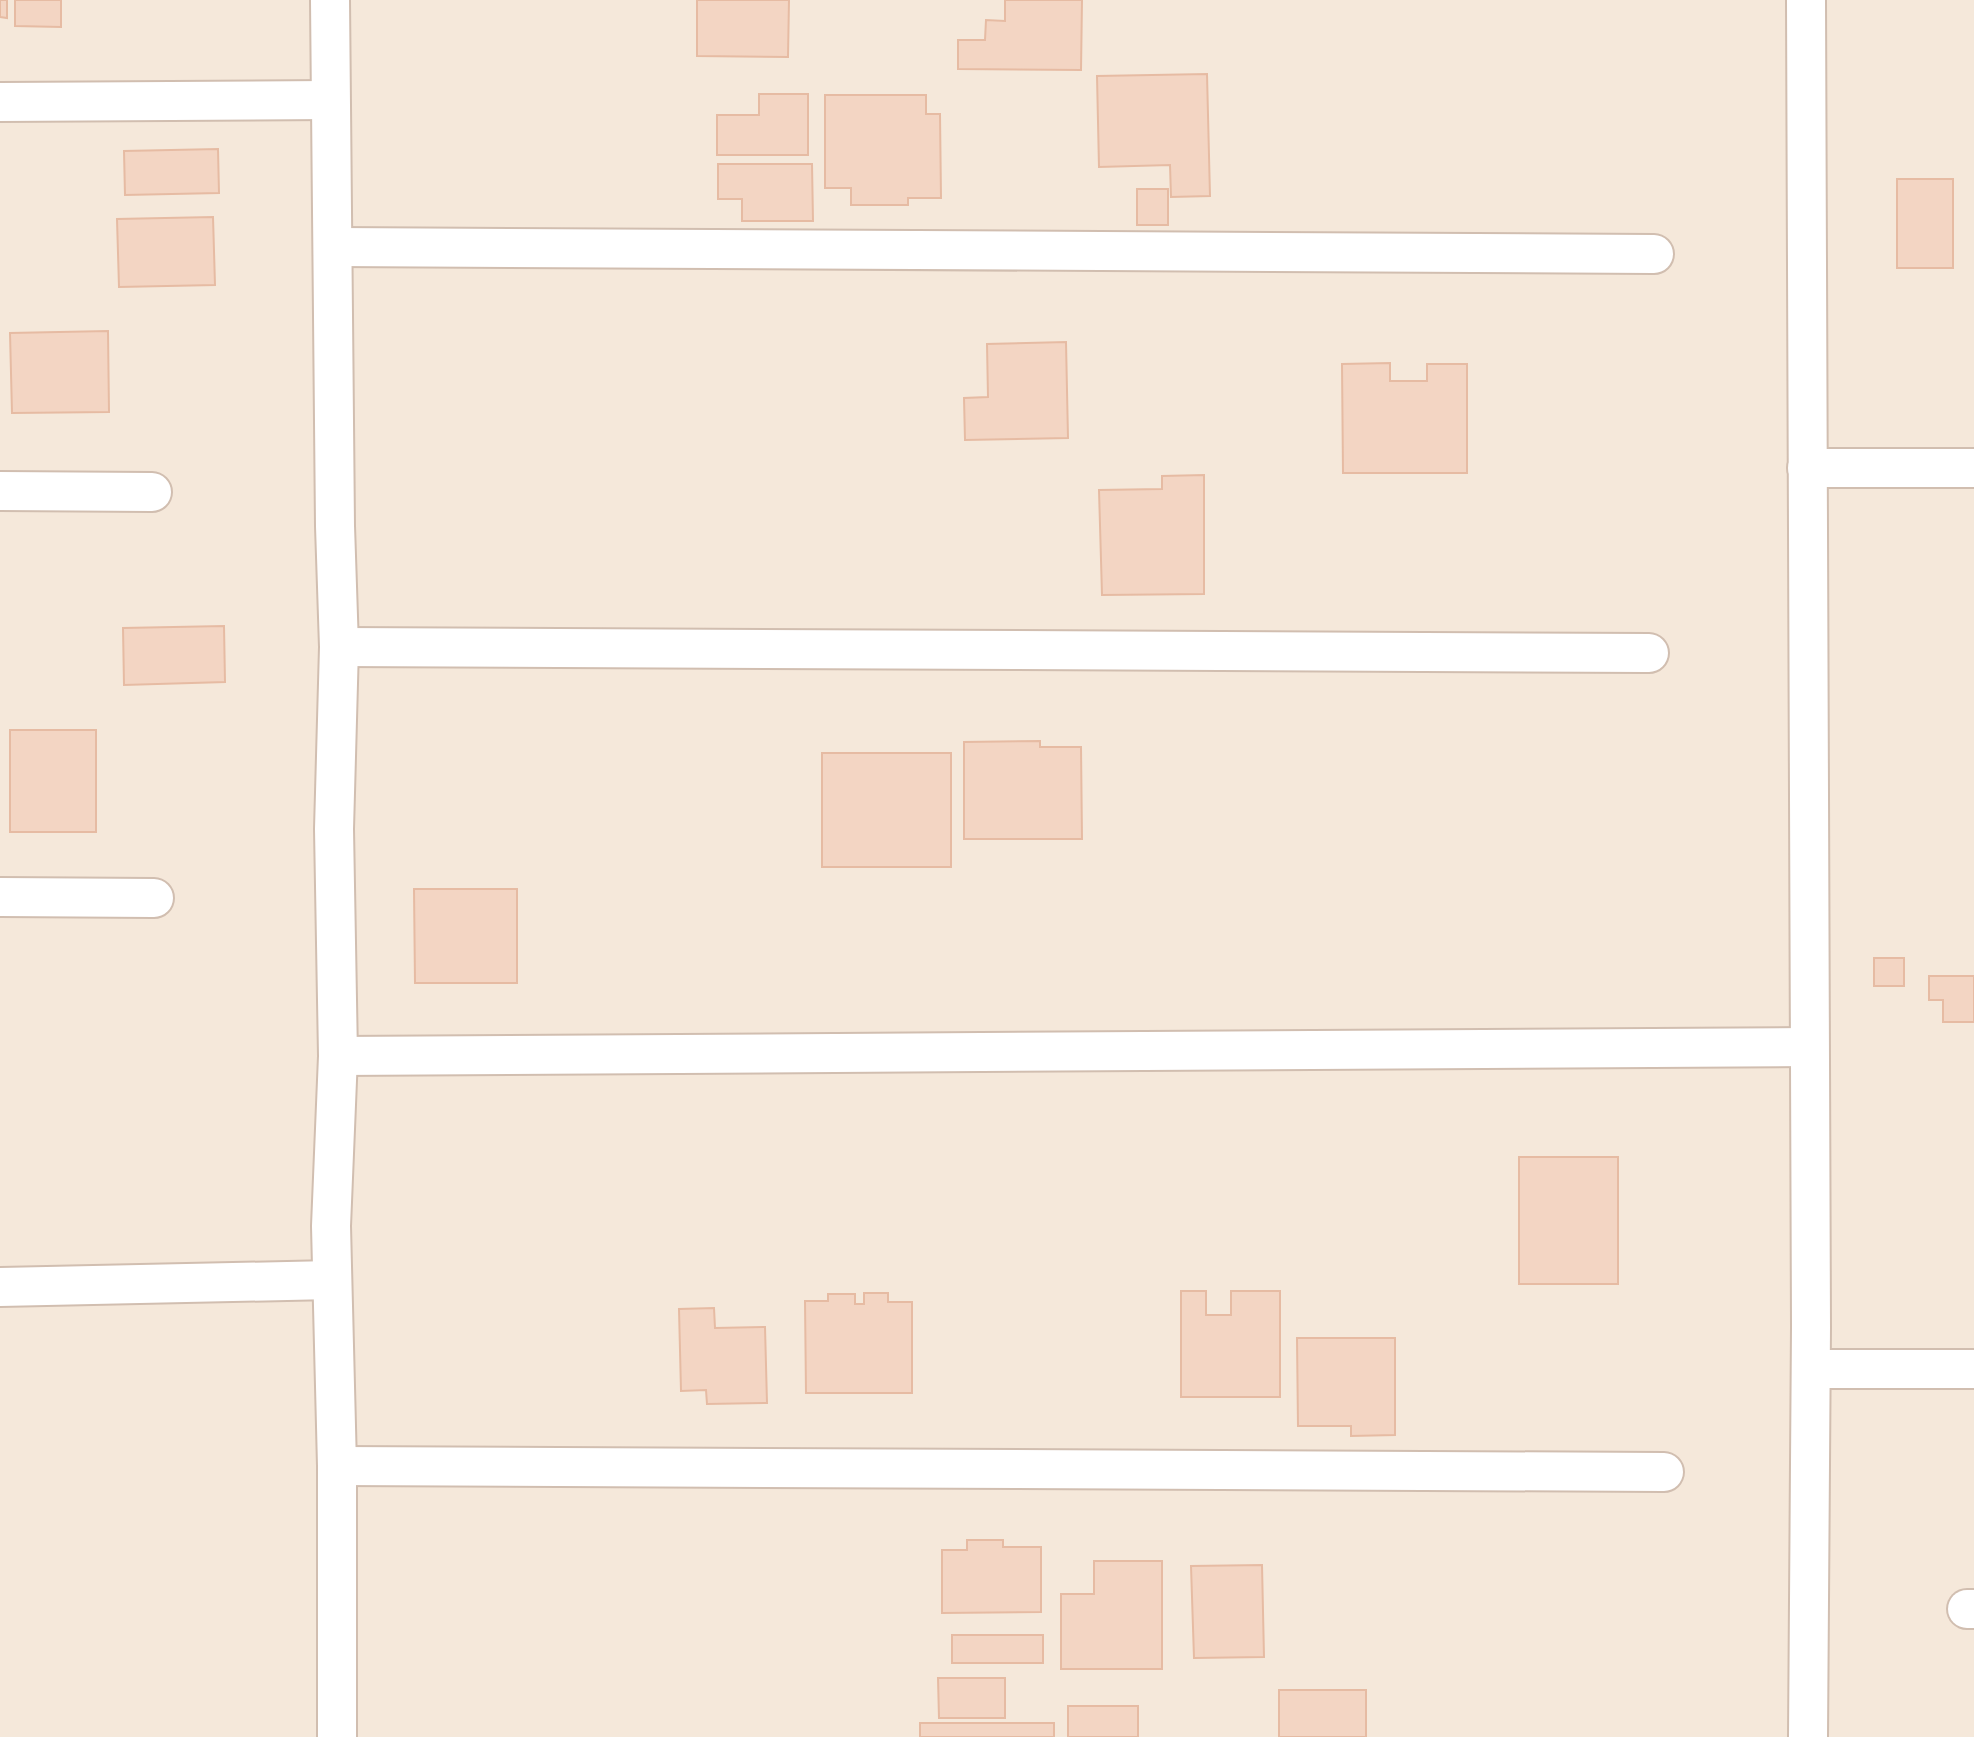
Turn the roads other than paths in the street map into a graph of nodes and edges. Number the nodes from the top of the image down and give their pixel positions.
1 (330, 0) edge
2 (1806, 0) edge
3 (330, 100) junction
4 (0, 102) edge
5 (335, 247) junction
6 (1654, 254) dead end
7 (1807, 468) junction
8 (1974, 468) edge
9 (0, 491) edge
10 (152, 492) dead end
11 (339, 647) junction
12 (1649, 653) dead end
13 (0, 897) edge
14 (154, 898) dead end
15 (1808, 1047) junction
16 (338, 1056) junction
17 (332, 1280) junction
18 (0, 1287) edge
19 (1811, 1369) junction
20 (1974, 1369) edge
21 (337, 1466) junction
22 (1664, 1472) dead end
23 (337, 1737) edge
24 (1808, 1737) edge

1 - 3 street
2 - 7 street
3 - 4 street
3 - 5 street
5 - 6 street
5 - 11 street
7 - 8 street
7 - 15 street
9 - 10 street
11 - 12 street
11 - 16 street
13 - 14 street
15 - 16 street
15 - 19 street
16 - 17 street
17 - 18 street
17 - 21 street
19 - 20 street
19 - 24 street
21 - 22 street
21 - 23 street

